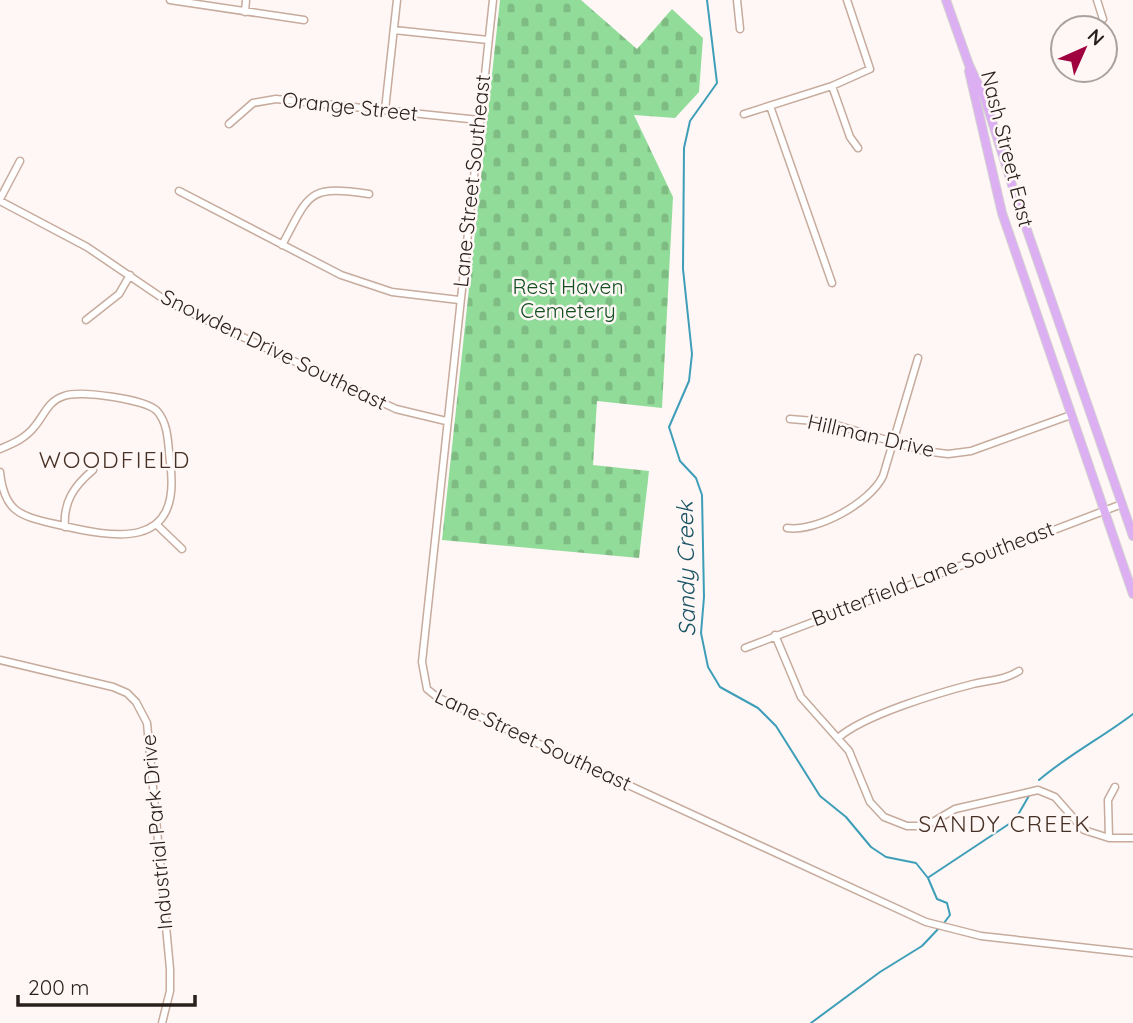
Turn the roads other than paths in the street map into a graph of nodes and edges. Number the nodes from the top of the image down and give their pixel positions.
1 (170, 0) edge
2 (247, 0) edge
3 (397, 0) edge
4 (493, 0) edge
5 (737, 0) edge
6 (847, 0) edge
7 (946, 0) edge
8 (245, 12) junction
9 (304, 20) dead end
10 (740, 29) dead end
11 (394, 30) junction
12 (488, 40) junction
13 (968, 65) junction
14 (832, 86) junction
15 (770, 106) junction
16 (385, 110) junction
17 (744, 114) dead end
18 (479, 120) junction
19 (229, 124) dead end
20 (858, 148) dead end
21 (20, 161) dead end
22 (179, 191) dead end
23 (369, 194) dead end
24 (0, 200) edge
25 (282, 245) junction
26 (130, 275) junction
27 (832, 283) dead end
28 (459, 300) junction
29 (86, 320) dead end
30 (918, 358) dead end
31 (1071, 415) junction
32 (790, 419) dead end
33 (446, 421) junction
34 (892, 442) junction
35 (0, 449) edge
36 (93, 470) dead end
37 (0, 472) edge
38 (1122, 504) junction
39 (1105, 510) junction
40 (156, 524) junction
41 (65, 527) junction
42 (788, 528) dead end
43 (1133, 536) edge
44 (182, 549) dead end
45 (1133, 594) edge
46 (775, 635) junction
47 (745, 648) dead end
48 (0, 660) edge
49 (1019, 671) dead end
50 (838, 738) junction
51 (1115, 788) dead end
52 (1109, 838) junction
53 (1133, 838) edge
54 (1133, 953) edge
55 (162, 1023) edge

1 - 8 street
2 - 8 street
3 - 11 street
4 - 12 street, Lane Street Southeast
5 - 10 street
6 - 14 street
7 - 13 main road
8 - 9 street
11 - 12 street
11 - 16 street
12 - 18 street, Lane Street Southeast
13 - 31 main road, Nash Street East
13 - 38 main road, Nash Street East
14 - 15 street
14 - 20 street
15 - 17 street
15 - 27 street
16 - 18 street, Orange Street
16 - 19 street, Orange Street
18 - 28 street, Lane Street Southeast
21 - 24 street
22 - 25 street
23 - 25 street
24 - 26 street, Snowden Drive Southeast
25 - 28 street
26 - 29 street
26 - 33 street, Snowden Drive Southeast
28 - 33 street, Lane Street Southeast
30 - 34 street
31 - 34 street, Hillman Drive
31 - 39 main road, Nash Street East
32 - 34 street, Hillman Drive
33 - 54 street, Lane Street Southeast
34 - 42 street
35 - 40 street
36 - 41 street
37 - 41 street
38 - 39 street, Butterfield Lane Southeast
38 - 43 main road, Nash Street East
39 - 45 main road, Nash Street East
39 - 46 street, Butterfield Lane Southeast
40 - 41 street
40 - 44 street
46 - 47 street, Butterfield Lane Southeast
46 - 50 street
48 - 55 street, Industrial Park Drive
49 - 50 street
50 - 52 street
51 - 52 street
52 - 53 street

